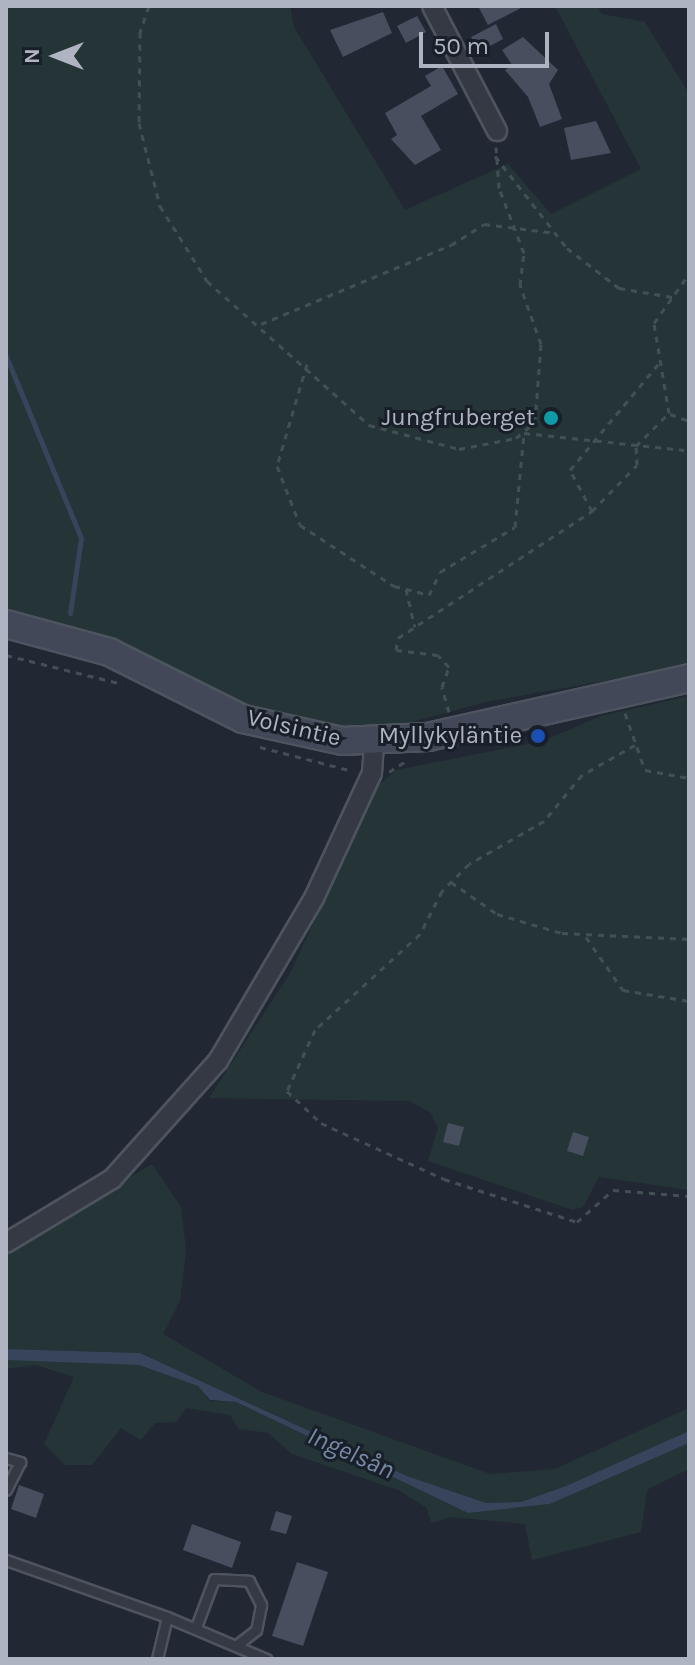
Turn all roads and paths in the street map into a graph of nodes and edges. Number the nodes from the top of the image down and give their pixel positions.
1 (149, 6) edge
2 (432, 6) edge
3 (497, 131) joint
4 (495, 156) junction
5 (518, 231) junction
6 (555, 233) junction
7 (689, 274) edge
8 (672, 297) junction
9 (261, 324) junction
10 (660, 362) junction
11 (307, 364) junction
12 (669, 413) junction
13 (689, 421) edge
14 (524, 433) junction
15 (597, 442) junction
16 (636, 446) junction
17 (684, 450) dead end
18 (592, 511) junction
19 (406, 589) junction
20 (6, 624) edge
21 (415, 627) junction
22 (689, 678) edge
23 (623, 705) dead end
24 (450, 717) dead end
25 (374, 743) junction
26 (635, 745) junction
27 (689, 778) edge
28 (451, 882) junction
29 (585, 935) junction
30 (689, 939) edge
31 (689, 1001) edge
32 (689, 1196) edge
33 (6, 1243) edge
34 (6, 1458) edge
35 (6, 1490) edge
36 (6, 1560) edge
37 (167, 1617) junction
38 (196, 1627) junction
39 (237, 1645) junction
40 (157, 1659) edge
41 (266, 1659) edge

1 - 9 path
2 - 3 street
3 - 4 path
4 - 5 path
4 - 6 path
5 - 6 path
5 - 9 path
5 - 14 path
6 - 8 path
7 - 8 path
8 - 10 path
9 - 11 path
10 - 12 path
10 - 15 path
11 - 14 path
11 - 19 path
12 - 13 path
12 - 16 path
14 - 15 path
14 - 19 path
15 - 16 path
15 - 18 path
16 - 17 path
16 - 18 path
18 - 21 path
19 - 21 path
20 - 25 street, Volsintie
21 - 24 path
22 - 25 street, Volsintie
23 - 26 path
25 - 33 street
26 - 27 path
26 - 28 path
28 - 29 path
28 - 32 path
29 - 30 path
29 - 31 path
34 - 35 lane
36 - 37 lane
37 - 38 lane
37 - 40 lane
38 - 39 lane
38 - 39 lane
39 - 41 lane

